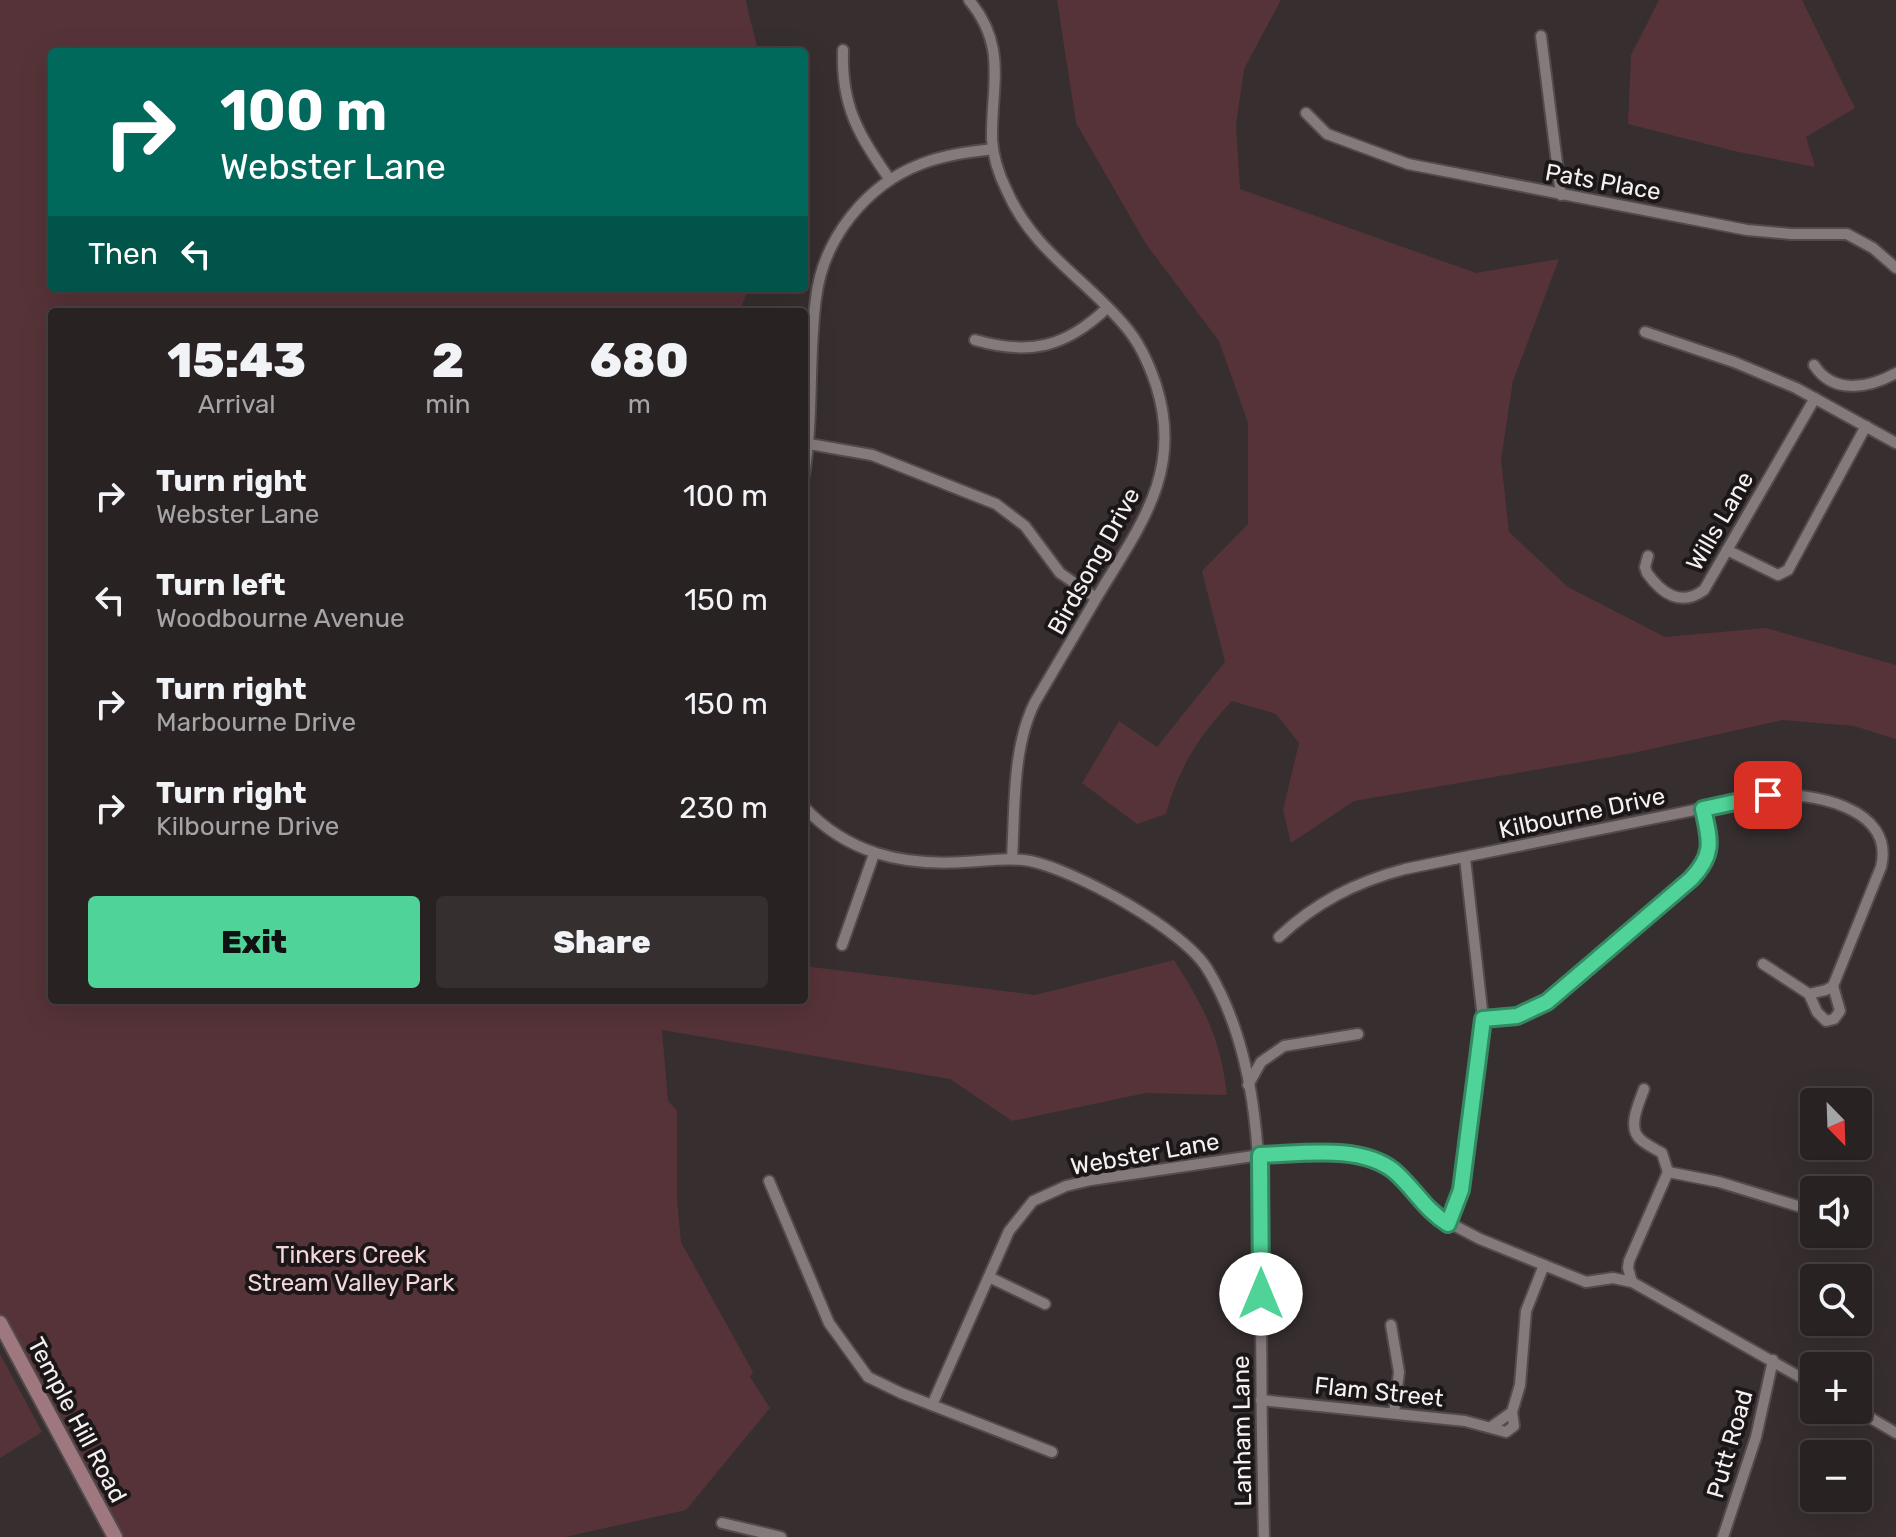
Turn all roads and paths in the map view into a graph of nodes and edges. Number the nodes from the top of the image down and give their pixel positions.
1 (969, 0) edge
2 (1541, 36) dead end
3 (843, 50) dead end
4 (1306, 113) dead end
5 (993, 149) junction
6 (890, 180) junction
7 (1561, 195) junction
8 (1896, 268) edge
9 (1107, 308) junction
10 (1645, 332) dead end
11 (975, 340) dead end
12 (1814, 365) dead end
13 (1896, 373) edge
14 (1815, 398) junction
15 (1866, 426) junction
16 (1896, 443) edge
17 (809, 444) junction
18 (808, 450) edge
19 (1727, 550) junction
20 (1648, 556) dead end
21 (1096, 598) junction
22 (1703, 809) junction
23 (808, 810) edge
24 (874, 854) junction
25 (1465, 858) junction
26 (1012, 859) junction
27 (1279, 937) dead end
28 (842, 945) dead end
29 (1763, 964) dead end
30 (1833, 986) junction
31 (1809, 994) junction
32 (1483, 1019) junction
33 (1358, 1034) dead end
34 (1247, 1081) junction
35 (1644, 1089) dead end
36 (1260, 1155) junction
37 (1668, 1172) junction
38 (769, 1181) dead end
39 (1800, 1207) edge
40 (1448, 1224) junction
41 (1544, 1265) junction
42 (989, 1277) junction
43 (1632, 1282) junction
44 (1045, 1304) dead end
45 (0, 1323) edge
46 (1391, 1325) dead end
47 (1773, 1360) junction
48 (1800, 1376) edge
49 (1261, 1400) junction
50 (932, 1405) junction
51 (1394, 1413) junction
52 (1872, 1419) edge
53 (1896, 1433) edge
54 (1052, 1452) dead end
55 (722, 1523) dead end
56 (115, 1537) edge
57 (781, 1537) edge
58 (1264, 1537) edge
59 (1723, 1537) edge

1 - 5 street, Birdsong Drive
2 - 7 street
3 - 6 street
4 - 7 street, Pats Place
5 - 6 street
5 - 9 street, Birdsong Drive
6 - 17 street
7 - 8 street, Pats Place
9 - 11 street
9 - 21 street, Birdsong Drive
10 - 14 street
12 - 13 street
14 - 15 street
14 - 19 street, Wills Lane
15 - 16 street
15 - 19 street
17 - 18 street
17 - 21 street
19 - 20 street, Wills Lane
21 - 26 street, Birdsong Drive
22 - 25 street, Kilbourne Drive
22 - 30 street, Kilbourne Drive
22 - 32 street
23 - 24 street, Lanham Lane
24 - 26 street, Lanham Lane
24 - 28 street
25 - 27 street, Kilbourne Drive
25 - 32 street
26 - 34 street, Lanham Lane
29 - 31 street, Kilbourne Drive
30 - 31 street
30 - 31 street, Kilbourne Drive
32 - 40 street
33 - 34 street
34 - 36 street, Lanham Lane
35 - 37 street
36 - 40 street, Webster Lane
36 - 42 street, Webster Lane
36 - 49 street, Lanham Lane
37 - 39 street
37 - 43 street
38 - 50 street
40 - 41 street, Webster Lane
41 - 43 street, Webster Lane
41 - 51 street, Flam Street
42 - 44 street
42 - 50 street, Webster Lane
43 - 47 street, Webster Lane
45 - 56 main road, Temple Hill Road
46 - 51 street
47 - 48 street, Webster Lane
47 - 59 street, Putt Road
49 - 51 street, Flam Street
49 - 58 street, Lanham Lane
50 - 54 street
52 - 53 street
55 - 57 street

